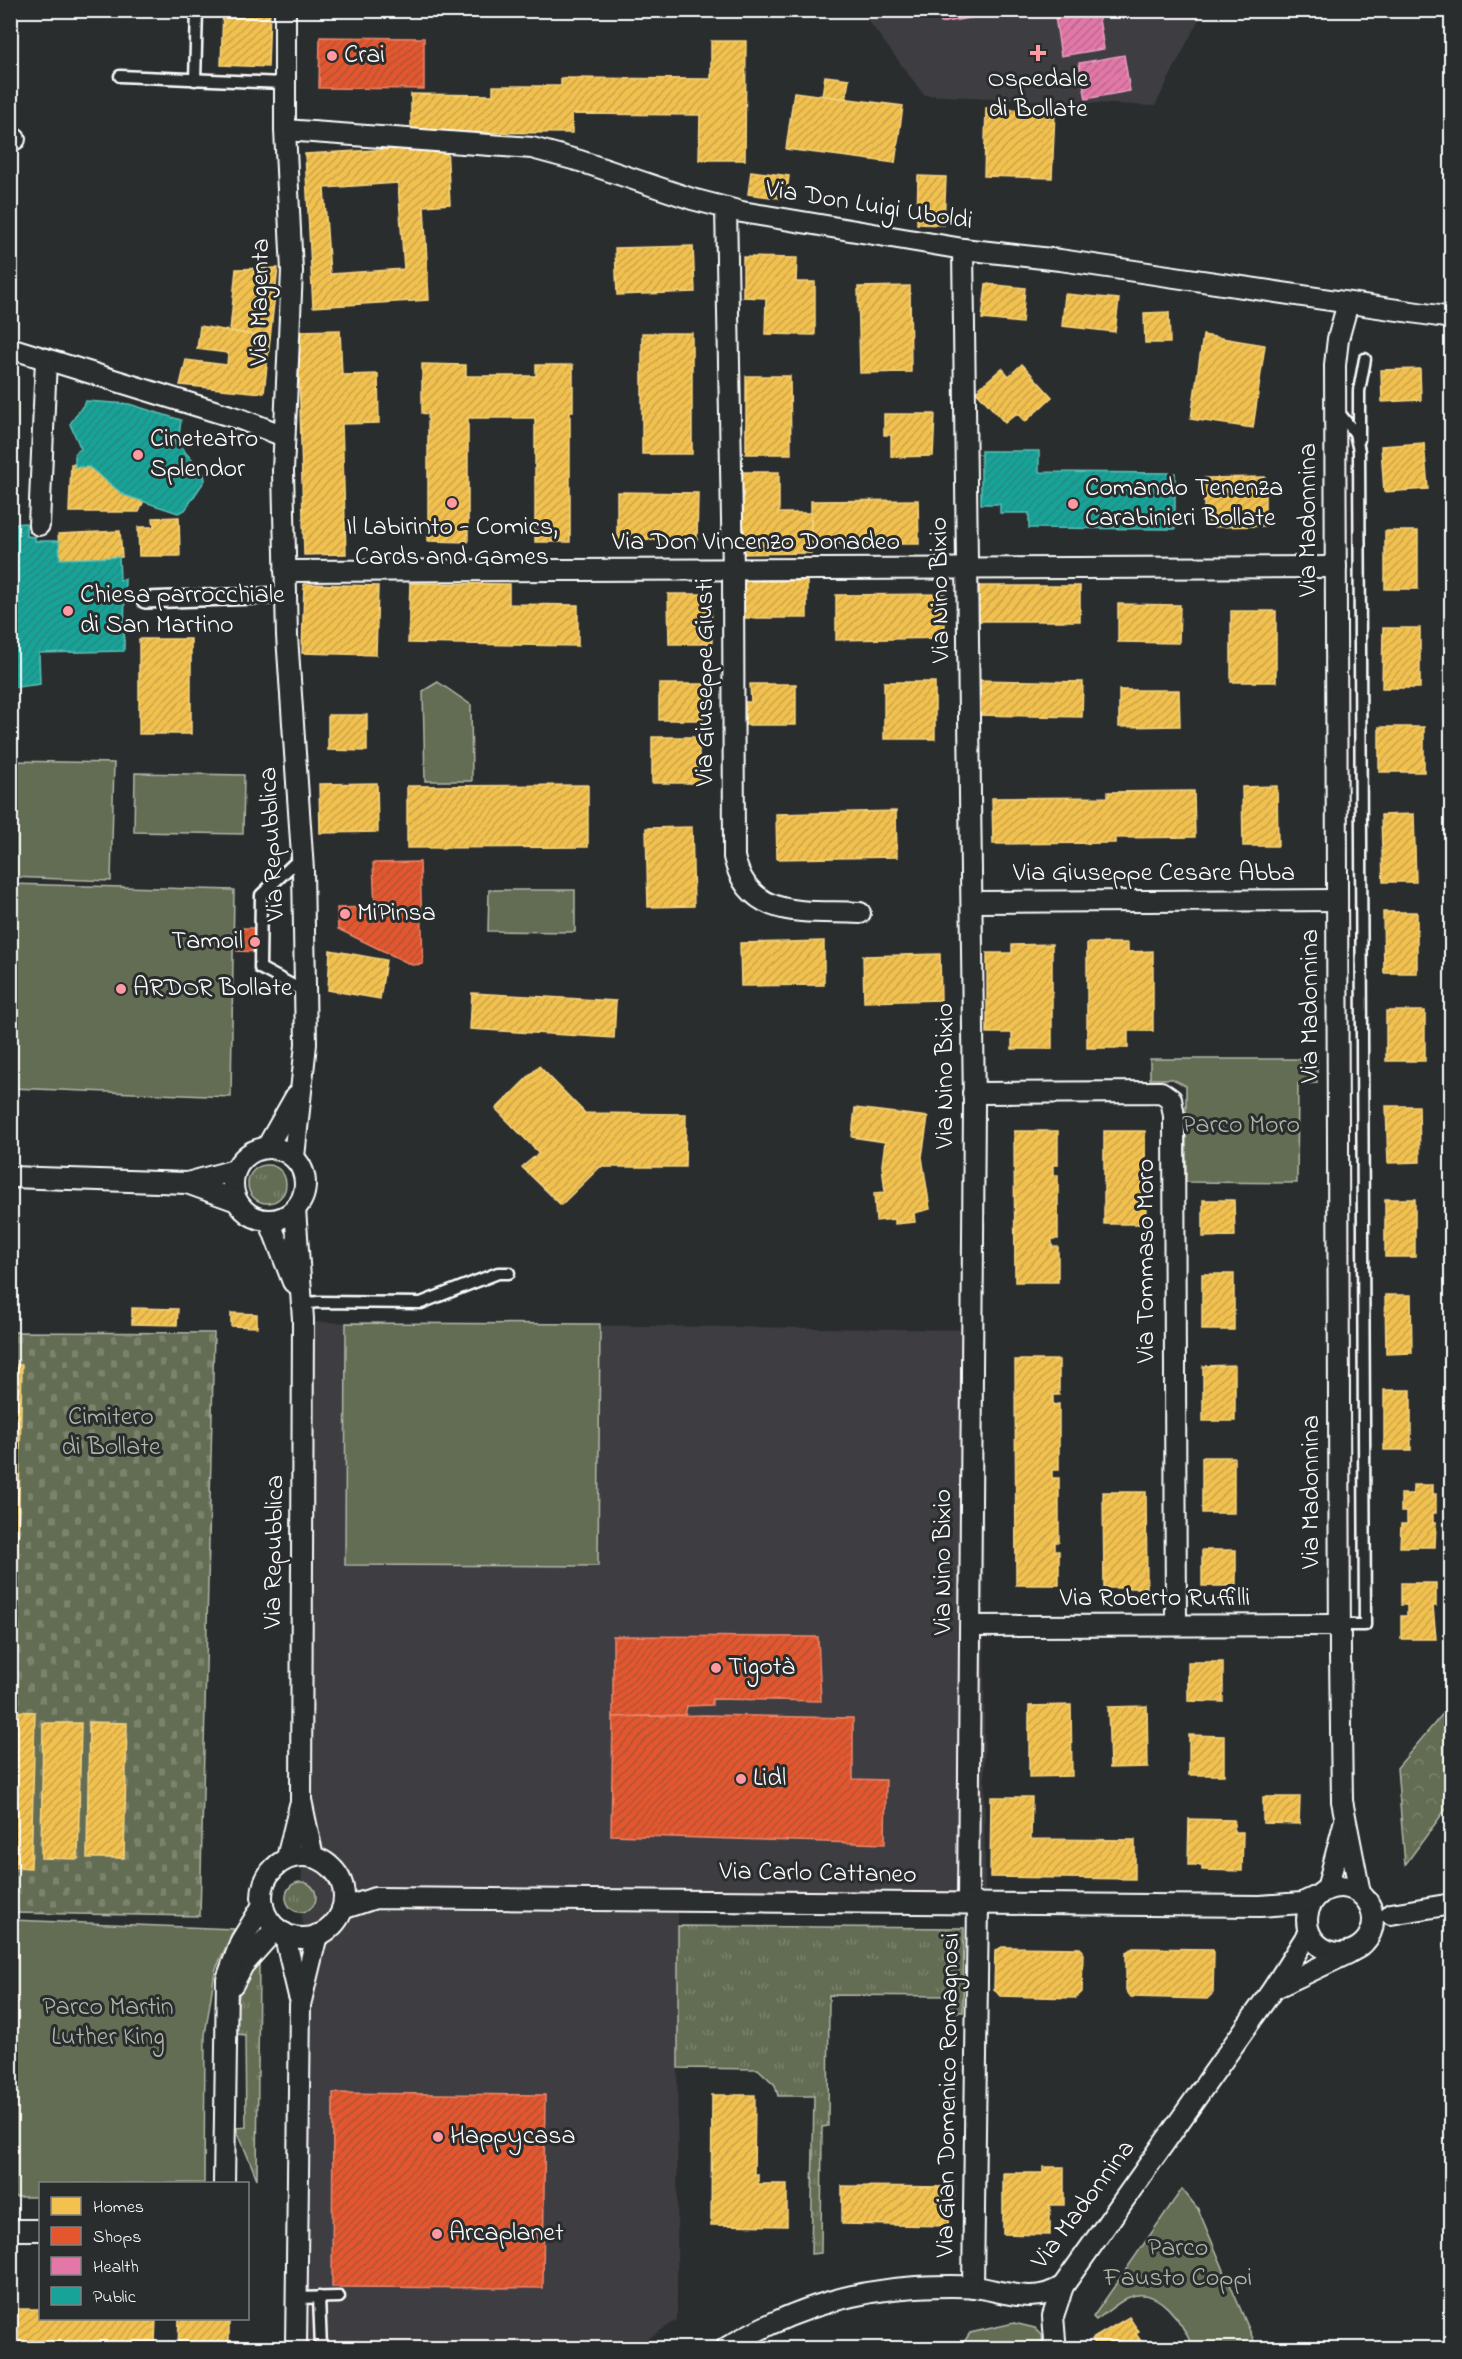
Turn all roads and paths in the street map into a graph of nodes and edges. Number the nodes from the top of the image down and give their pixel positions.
1 (197, 10) edge
2 (285, 10) edge
3 (120, 76) dead end
4 (195, 80) junction
5 (283, 83) junction
6 (285, 130) junction
7 (726, 208) junction
8 (963, 249) junction
9 (1348, 303) junction
10 (1452, 318) edge
11 (10, 348) edge
12 (46, 359) junction
13 (1365, 359) dead end
14 (1335, 409) junction
15 (284, 436) junction
16 (1359, 443) junction
17 (39, 525) dead end
18 (1336, 567) junction
19 (968, 569) junction
20 (285, 571) junction
21 (733, 571) junction
22 (286, 595) junction
23 (145, 600) dead end
24 (302, 856) junction
25 (1337, 900) junction
26 (972, 902) junction
27 (860, 913) dead end
28 (306, 992) junction
29 (299, 1091) junction
30 (973, 1093) junction
31 (267, 1147) junction
32 (294, 1157) junction
33 (235, 1170) junction
34 (10, 1177) edge
35 (187, 1183) junction
36 (237, 1201) junction
37 (296, 1209) junction
38 (269, 1220) junction
39 (509, 1273) dead end
40 (301, 1304) junction
41 (1176, 1625) junction
42 (1340, 1625) junction
43 (971, 1626) junction
44 (301, 1800) junction
45 (1345, 1818) junction
46 (313, 1857) junction
47 (287, 1858) junction
48 (341, 1883) junction
49 (1322, 1893) junction
50 (1360, 1893) junction
51 (375, 1898) junction
52 (973, 1903) junction
53 (1452, 1904) edge
54 (263, 1905) junction
55 (1260, 1906) junction
56 (342, 1909) junction
57 (1391, 1914) dead end
58 (280, 1930) junction
59 (1308, 1930) junction
60 (317, 1935) junction
61 (1357, 1949) junction
62 (1273, 1989) junction
63 (226, 2003) junction
64 (300, 2005) junction
65 (224, 2182) edge
66 (10, 2230) edge
67 (39, 2230) edge
68 (1064, 2286) junction
69 (973, 2287) junction
70 (320, 2297) junction
71 (339, 2297) dead end
72 (296, 2298) junction
73 (296, 2349) edge
74 (321, 2349) edge
75 (726, 2349) edge
76 (1053, 2349) edge

1 - 4 lane
2 - 5 street, Via Magenta
3 - 4 lane
4 - 5 lane
5 - 6 street, Via Magenta
6 - 7 street, Via Don Luigi Uboldi
6 - 15 street, Via Magenta
7 - 8 street, Via Don Luigi Uboldi
7 - 21 street, Via Giuseppe Giusti
8 - 9 street, Via Don Luigi Uboldi
8 - 19 street, Via Nino Bixio
9 - 10 street, Via Don Luigi Uboldi
9 - 14 street, Via Madonnina
11 - 12 street
12 - 15 street
12 - 17 street
13 - 16 lane
14 - 16 lane
14 - 18 street, Via Madonnina
15 - 20 street, Via Magenta
16 - 42 lane
18 - 19 street, Via Don Vincenzo Donadeo
18 - 25 street, Via Madonnina
19 - 21 street, Via Don Vincenzo Donadeo
19 - 26 street, Via Nino Bixio
20 - 21 street, Via Don Vincenzo Donadeo
20 - 22 street, Via Magenta
21 - 27 street, Via Giuseppe Giusti
22 - 23 street
22 - 24 street, Via Repubblica
24 - 28 street, Via Repubblica
24 - 28 lane
25 - 26 street, Via Giuseppe Cesare Abba
25 - 42 street, Via Madonnina
26 - 30 street, Via Nino Bixio
28 - 29 street, Via Repubblica
29 - 31 street, Via Repubblica
29 - 32 street, Via Repubblica
30 - 41 street, Via Tommaso Moro
30 - 43 street, Via Nino Bixio
31 - 32 street
31 - 33 street
32 - 37 street
33 - 35 street
33 - 36 street
34 - 35 street
35 - 36 street
36 - 38 street
37 - 38 street
37 - 40 street, Via Repubblica
38 - 40 street, Via Repubblica
39 - 40 lane
40 - 44 street, Via Repubblica
41 - 42 street, Via Roberto Ruffilli
41 - 43 street, Via Roberto Ruffilli
42 - 45 street, Via Madonnina
43 - 52 street, Via Nino Bixio
44 - 46 street, Via Repubblica
44 - 47 street, Via Repubblica
45 - 49 street, Via Madonnina
45 - 50 street, Via Madonnina
46 - 47 street
46 - 48 street
47 - 54 street
48 - 51 street, Via Carlo Cattaneo
48 - 56 street
49 - 50 street
49 - 55 street, Via Carlo Cattaneo
49 - 59 street
50 - 61 street
51 - 52 street, Via Carlo Cattaneo
51 - 56 street, Via Carlo Cattaneo
52 - 55 street, Via Carlo Cattaneo
52 - 69 street, Via Gian Domenico Romagnosi
53 - 57 street
54 - 58 street
54 - 63 street
55 - 59 street, Via Carlo Cattaneo
56 - 60 street
58 - 60 street
58 - 63 street
58 - 64 street
59 - 61 street
59 - 62 street, Via Madonnina
60 - 64 street
61 - 62 street, Via Madonnina
62 - 68 street, Via Madonnina
63 - 65 street
64 - 72 street
66 - 67 street
68 - 69 street, Via Madonnina
68 - 76 street
69 - 75 street, Via Madonnina
70 - 71 lane
70 - 72 lane
70 - 74 lane
72 - 73 street

